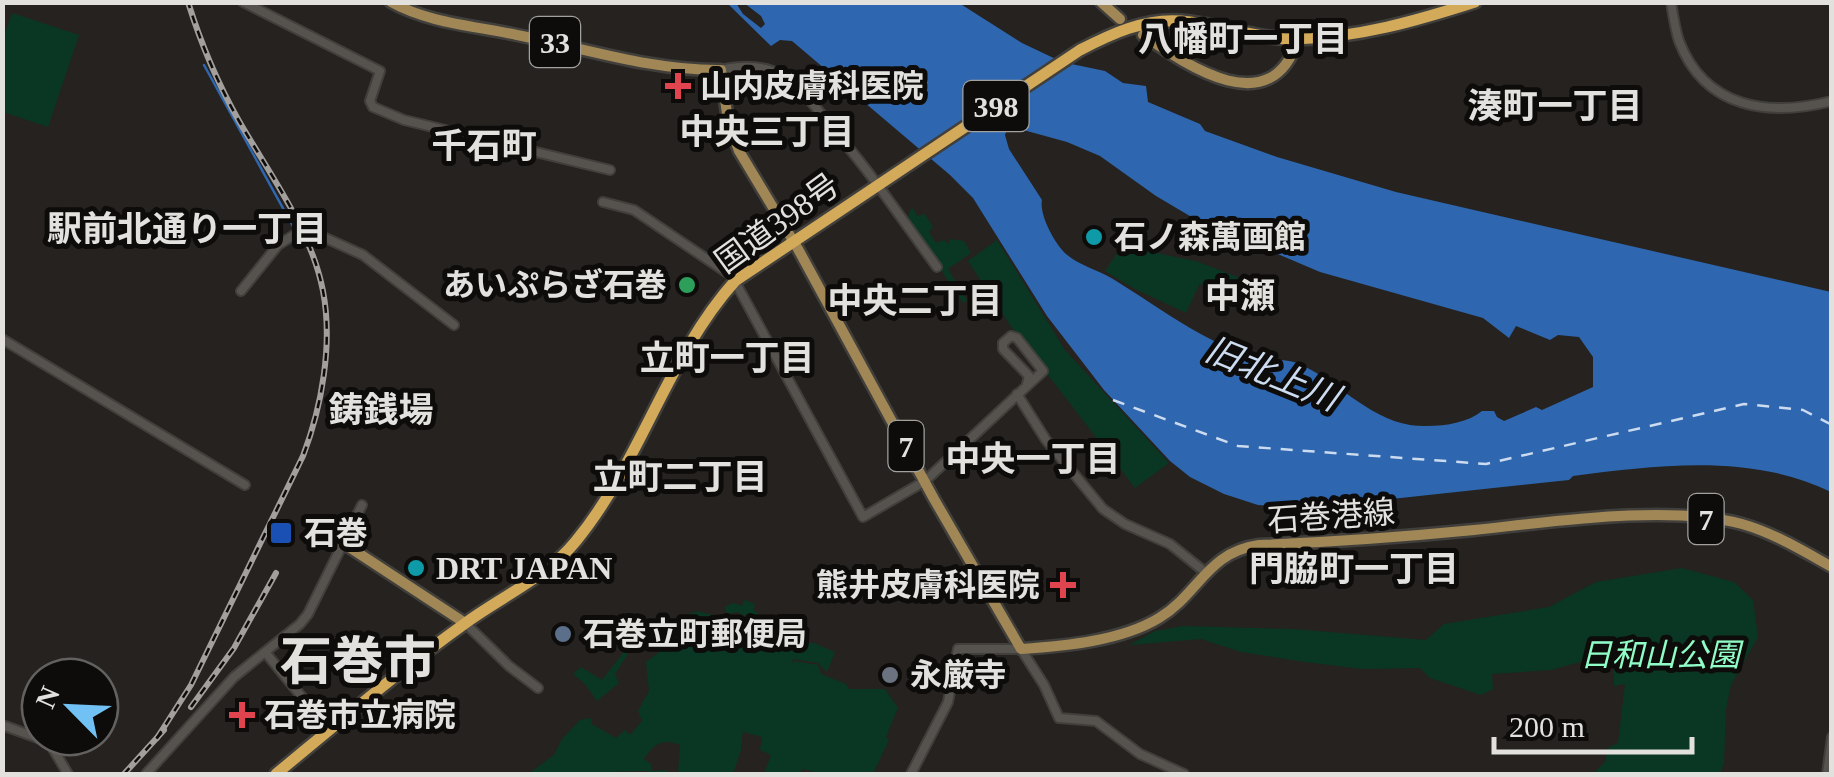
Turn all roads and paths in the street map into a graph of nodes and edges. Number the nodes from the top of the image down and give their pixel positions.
1 (243, 2) edge
2 (391, 2) edge
3 (1101, 2) edge
4 (1474, 2) edge
5 (1671, 2) edge
6 (1120, 19) dead end
7 (1143, 35) dead end
8 (1298, 38) junction
9 (722, 70) junction
10 (1832, 101) edge
11 (610, 170) dead end
12 (874, 180) dead end
13 (882, 191) dead end
14 (603, 202) dead end
15 (794, 241) junction
16 (937, 267) dead end
17 (736, 281) junction
18 (241, 291) dead end
19 (454, 325) dead end
20 (2, 339) edge
21 (1027, 384) junction
22 (1017, 394) junction
23 (925, 481) junction
24 (245, 485) dead end
25 (362, 504) dead end
26 (342, 543) junction
27 (1832, 567) edge
28 (1205, 572) junction
29 (465, 623) junction
30 (1021, 649) junction
31 (265, 652) junction
32 (538, 688) dead end
33 (2, 725) edge
34 (330, 731) junction
35 (1832, 738) edge
36 (68, 774) edge
37 (146, 774) edge
38 (276, 774) edge
39 (911, 774) edge
40 (1184, 774) edge
41 (1827, 774) edge

1 - 11 street
2 - 9 main road, 33
3 - 6 main road
4 - 8 highway, 国道398号 / 398
5 - 10 street
7 - 8 main road
8 - 15 highway, 国道398号 / 398
9 - 12 street
9 - 15 main road
13 - 16 street
14 - 17 street
15 - 17 highway, 国道398号 / 398
15 - 23 main road, 7
17 - 23 street
17 - 29 highway, 国道398号 / 398
18 - 19 street
20 - 24 street
21 - 21 street
21 - 22 street
22 - 23 street
22 - 28 street
23 - 30 main road, 7
25 - 26 street
26 - 29 main road
26 - 31 street
27 - 28 main road, 石巻港線 / 7
28 - 30 main road, 石巻港線 / 7
29 - 32 street
29 - 34 highway, 国道398号 / 398
30 - 39 street
30 - 40 street
31 - 34 street
31 - 37 street
33 - 36 street
34 - 38 highway, 国道398号 / 398
35 - 41 street

